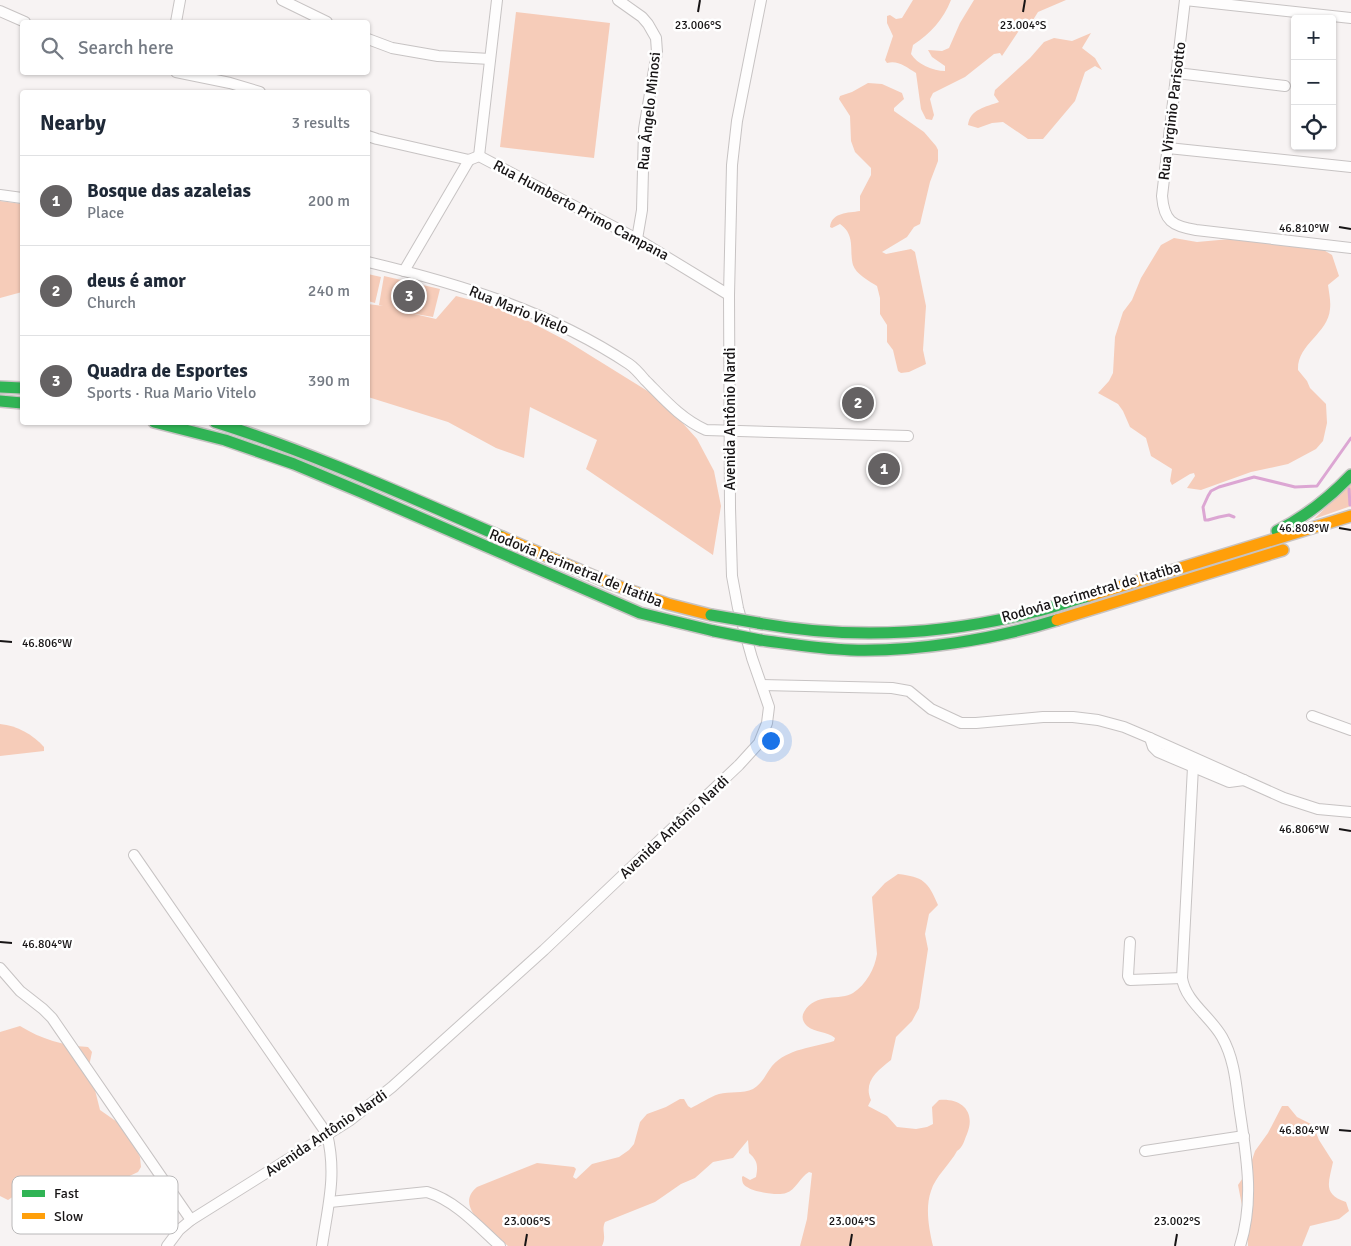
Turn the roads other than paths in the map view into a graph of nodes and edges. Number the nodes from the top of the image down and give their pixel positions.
1 (180, 0) edge
2 (282, 0) edge
3 (497, 0) edge
4 (618, 0) edge
5 (761, 0) edge
6 (1185, 0) edge
7 (0, 11) edge
8 (1351, 18) edge
9 (20, 20) edge
10 (176, 20) edge
11 (323, 20) edge
12 (370, 40) edge
13 (490, 59) junction
14 (1177, 73) junction
15 (191, 75) edge
16 (1285, 86) dead end
17 (253, 90) edge
18 (370, 137) edge
19 (1168, 148) junction
20 (479, 156) junction
21 (469, 160) junction
22 (1351, 167) edge
23 (0, 194) edge
24 (20, 198) edge
25 (637, 239) junction
26 (1351, 248) edge
27 (370, 262) edge
28 (404, 271) junction
29 (729, 295) junction
30 (0, 387) edge
31 (20, 388) edge
32 (0, 401) edge
33 (20, 403) edge
34 (168, 425) edge
35 (224, 425) edge
36 (729, 432) junction
37 (908, 436) dead end
38 (1351, 476) edge
39 (1351, 516) edge
40 (1249, 546) junction
41 (1298, 546) dead end
42 (762, 684) junction
43 (1312, 716) dead end
44 (1351, 730) edge
45 (1150, 738) junction
46 (1194, 767) junction
47 (1244, 780) junction
48 (1351, 812) edge
49 (134, 855) dead end
50 (1130, 942) dead end
51 (0, 968) edge
52 (1182, 978) junction
53 (327, 1134) junction
54 (1244, 1136) junction
55 (1145, 1151) dead end
56 (161, 1176) edge
57 (178, 1201) edge
58 (330, 1202) junction
59 (191, 1220) junction
60 (178, 1230) edge
61 (322, 1246) edge
62 (500, 1246) edge
63 (1240, 1246) edge

1 - 10 street
2 - 11 street
3 - 13 street
4 - 25 street, Rua Ângelo Minosi
5 - 29 street, Avenida Antônio Nardi
6 - 8 street
6 - 14 street, Rua Virginio Parisotto
7 - 9 street
12 - 13 street
13 - 20 street
14 - 16 street
14 - 19 street, Rua Virginio Parisotto
15 - 17 street
18 - 21 street
19 - 22 street
19 - 26 street, Rua Virginio Parisotto
20 - 21 street, Rua Humberto Primo Campana
20 - 25 street, Rua Humberto Primo Campana
21 - 28 street
23 - 24 street
25 - 29 street, Rua Humberto Primo Campana
27 - 28 street, Rua Mario Vitelo
28 - 36 street, Rua Mario Vitelo
29 - 36 street, Avenida Antônio Nardi
30 - 31 highway
32 - 33 highway
34 - 41 highway, Rodovia Perimetral de Itatiba, bridge
35 - 40 highway, Rodovia Perimetral de Itatiba, bridge
36 - 37 street, Rua Mario Vitelo
36 - 42 street, Avenida Antônio Nardi
38 - 40 highway
39 - 40 highway, Rodovia Perimetral de Itatiba
42 - 45 street
42 - 53 street, Avenida Antônio Nardi
43 - 44 street
45 - 46 street
45 - 47 street
46 - 47 street
46 - 52 street
47 - 48 street
49 - 53 street
50 - 52 street
51 - 56 street
52 - 54 street
53 - 58 street
53 - 59 street, Avenida Antônio Nardi
54 - 55 street
54 - 63 street
57 - 59 street
58 - 61 street
58 - 62 street
59 - 60 street, Avenida Antônio Nardi

